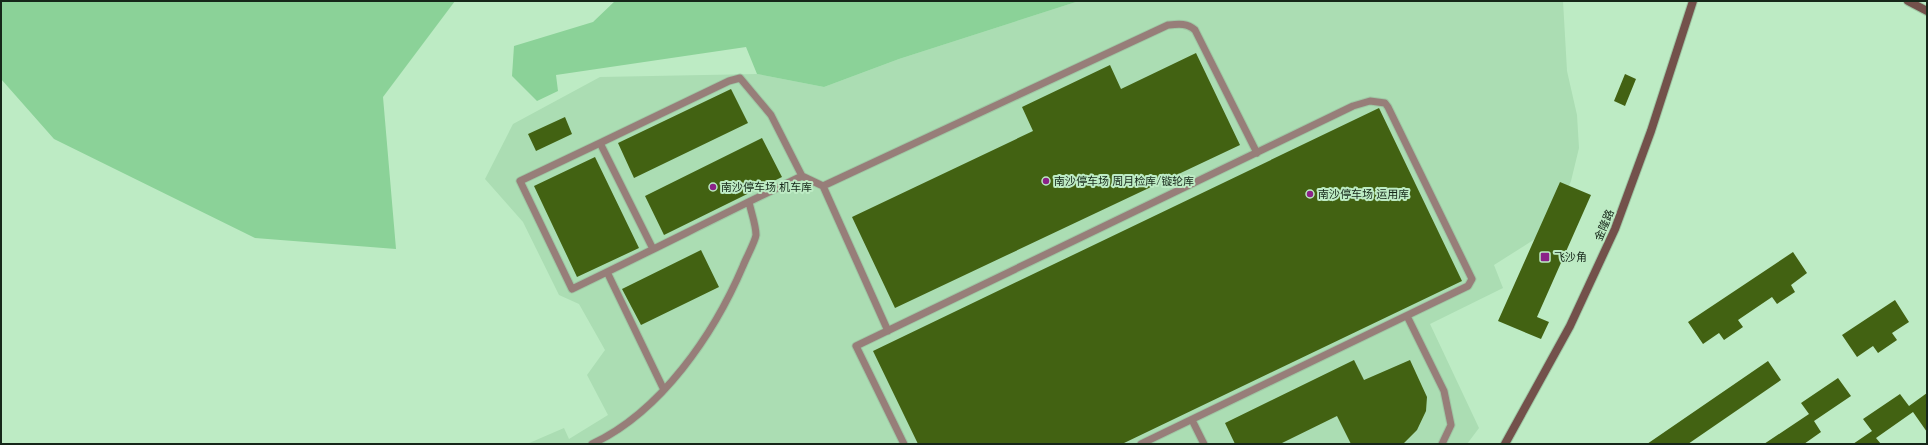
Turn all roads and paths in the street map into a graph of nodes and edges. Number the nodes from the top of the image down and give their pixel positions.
1 (1693, 1) edge
2 (1908, 1) edge
3 (1927, 11) edge
4 (600, 143) junction
5 (1257, 152) junction
6 (802, 176) junction
7 (823, 186) junction
8 (748, 202) junction
9 (653, 249) junction
10 (606, 272) junction
11 (1407, 316) junction
12 (888, 331) junction
13 (664, 390) junction
14 (1192, 420) junction
15 (592, 444) edge
16 (904, 444) edge
17 (1141, 444) edge
18 (1204, 444) edge
19 (1442, 444) edge
20 (1505, 444) edge

1 - 20 main road, 金隆路
2 - 3 main road
4 - 6 lane
4 - 9 lane
4 - 10 lane
5 - 7 lane
5 - 11 lane
5 - 12 lane
6 - 7 lane
6 - 8 lane
7 - 12 lane
8 - 9 lane
8 - 13 lane
9 - 10 lane
10 - 13 lane
11 - 14 lane
11 - 19 lane
12 - 16 lane
13 - 15 lane
14 - 17 lane
14 - 18 lane

